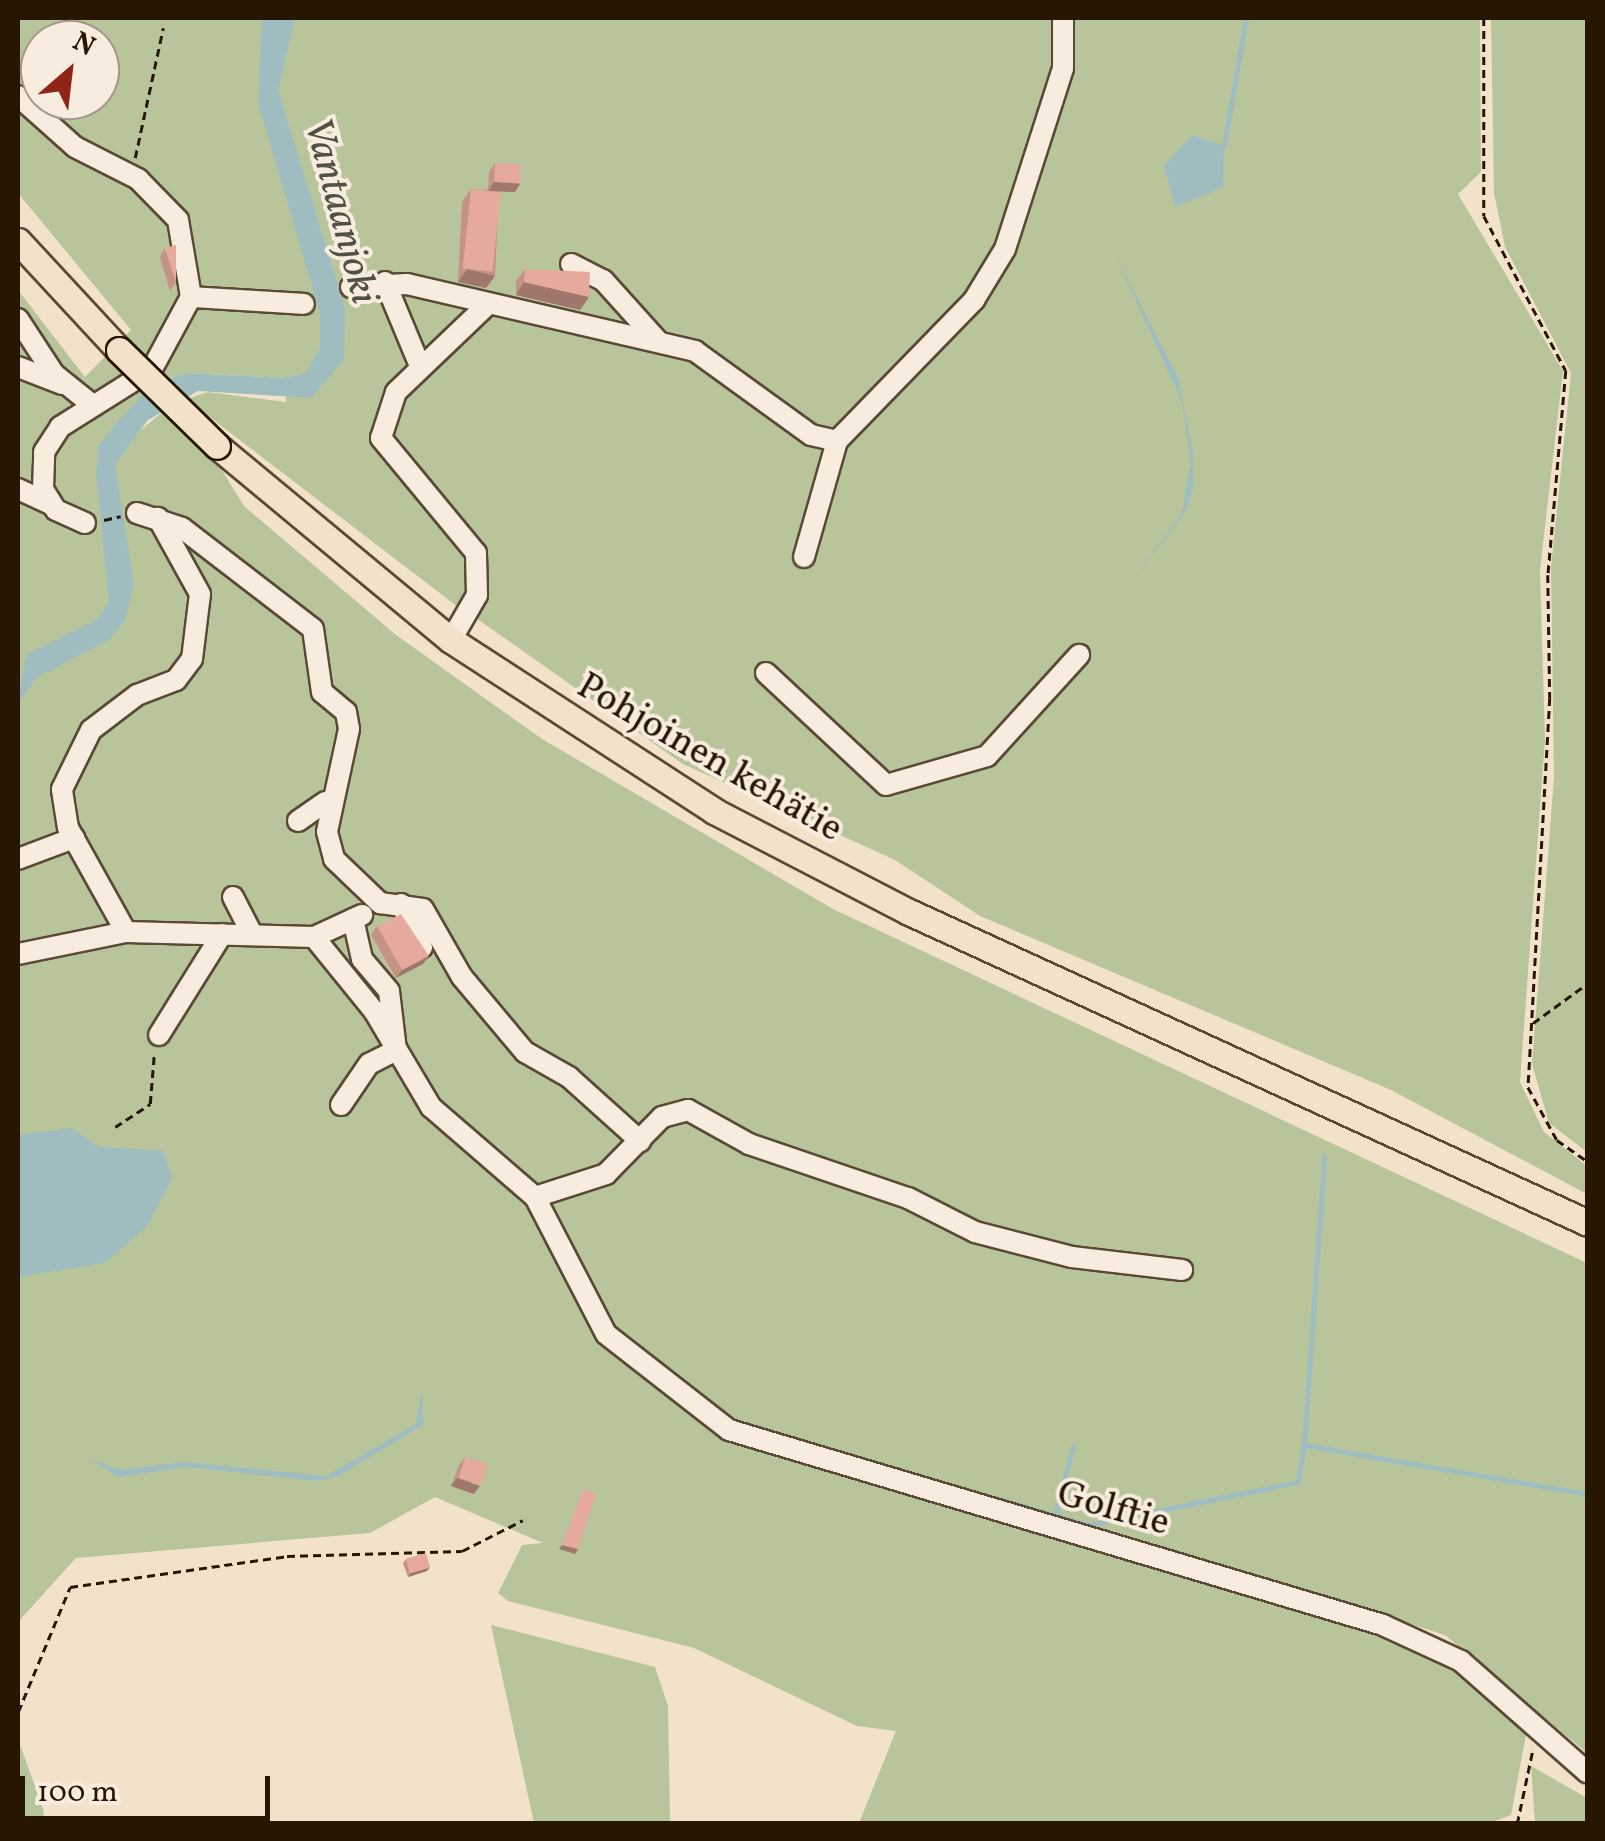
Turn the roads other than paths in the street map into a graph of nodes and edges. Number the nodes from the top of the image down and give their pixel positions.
1 (1063, 18) edge
2 (18, 96) edge
3 (18, 240) edge
4 (571, 264) dead end
5 (385, 282) junction
6 (351, 287) dead end
7 (191, 297) junction
8 (304, 304) dead end
9 (484, 308) junction
10 (18, 319) edge
11 (657, 340) junction
12 (420, 366) junction
13 (18, 367) edge
14 (72, 389) junction
15 (90, 403) junction
16 (837, 441) junction
17 (18, 489) edge
18 (50, 504) junction
19 (85, 523) road end
20 (804, 557) dead end
21 (451, 640) junction
22 (1079, 656) dead end
23 (766, 674) dead end
24 (325, 801) junction
25 (298, 821) dead end
26 (74, 838) junction
27 (18, 859) edge
28 (233, 897) dead end
29 (390, 904) junction
30 (353, 919) junction
31 (126, 932) junction
32 (222, 934) junction
33 (252, 934) junction
34 (314, 937) junction
35 (422, 946) edge
36 (18, 954) edge
37 (160, 1034) road end
38 (396, 1050) junction
39 (342, 1105) dead end
40 (640, 1141) junction
41 (1477, 1170) junction
42 (535, 1197) junction
43 (1588, 1223) edge
44 (1588, 1236) edge
45 (1182, 1270) dead end
46 (1588, 1773) edge

1 - 16 street
2 - 7 street
3 - 21 main road, Pohjoinen kehätie, bridge
4 - 11 street
5 - 6 street
5 - 9 street
5 - 12 street
7 - 8 street
7 - 15 street
9 - 11 street
9 - 12 street
10 - 14 street
11 - 16 street
12 - 21 street
13 - 14 street
14 - 15 street
15 - 18 street
16 - 20 street
17 - 18 street
18 - 19 street
21 - 41 main road, Pohjoinen kehätie
22 - 23 street
24 - 25 street
24 - 26 street
24 - 29 street
26 - 27 street
26 - 31 street
28 - 33 street
29 - 30 street
29 - 35 street
29 - 40 street
30 - 34 street
30 - 38 street
31 - 32 street
31 - 36 street
32 - 33 street
32 - 37 street
33 - 34 street
34 - 38 street
38 - 39 street
38 - 42 street
40 - 42 street
40 - 45 street
41 - 43 main road, Pohjoinen kehätie
41 - 44 main road, Pohjoinen kehätie
42 - 46 street, Golftie

